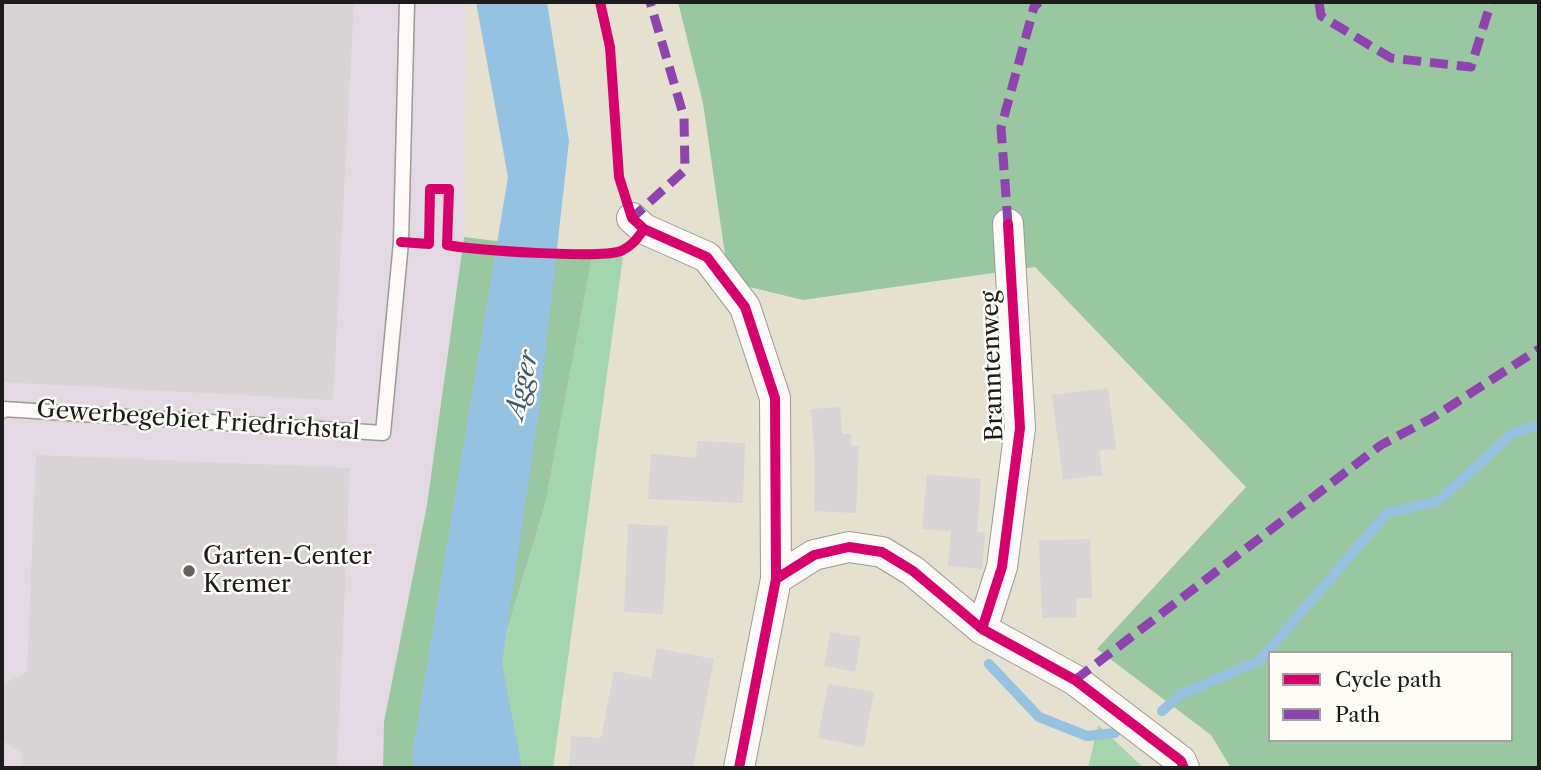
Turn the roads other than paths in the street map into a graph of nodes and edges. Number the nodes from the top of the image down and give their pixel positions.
1 (407, 2) edge
2 (632, 218) dead end
3 (1007, 223) dead end
4 (2, 411) edge
5 (776, 579) junction
6 (982, 629) junction
7 (739, 768) edge
8 (1184, 768) edge

1 - 4 lane, Gewerbegebiet Friedrichstal
2 - 5 street
3 - 6 street, Branntenweg
5 - 6 street
5 - 7 street
6 - 8 street

